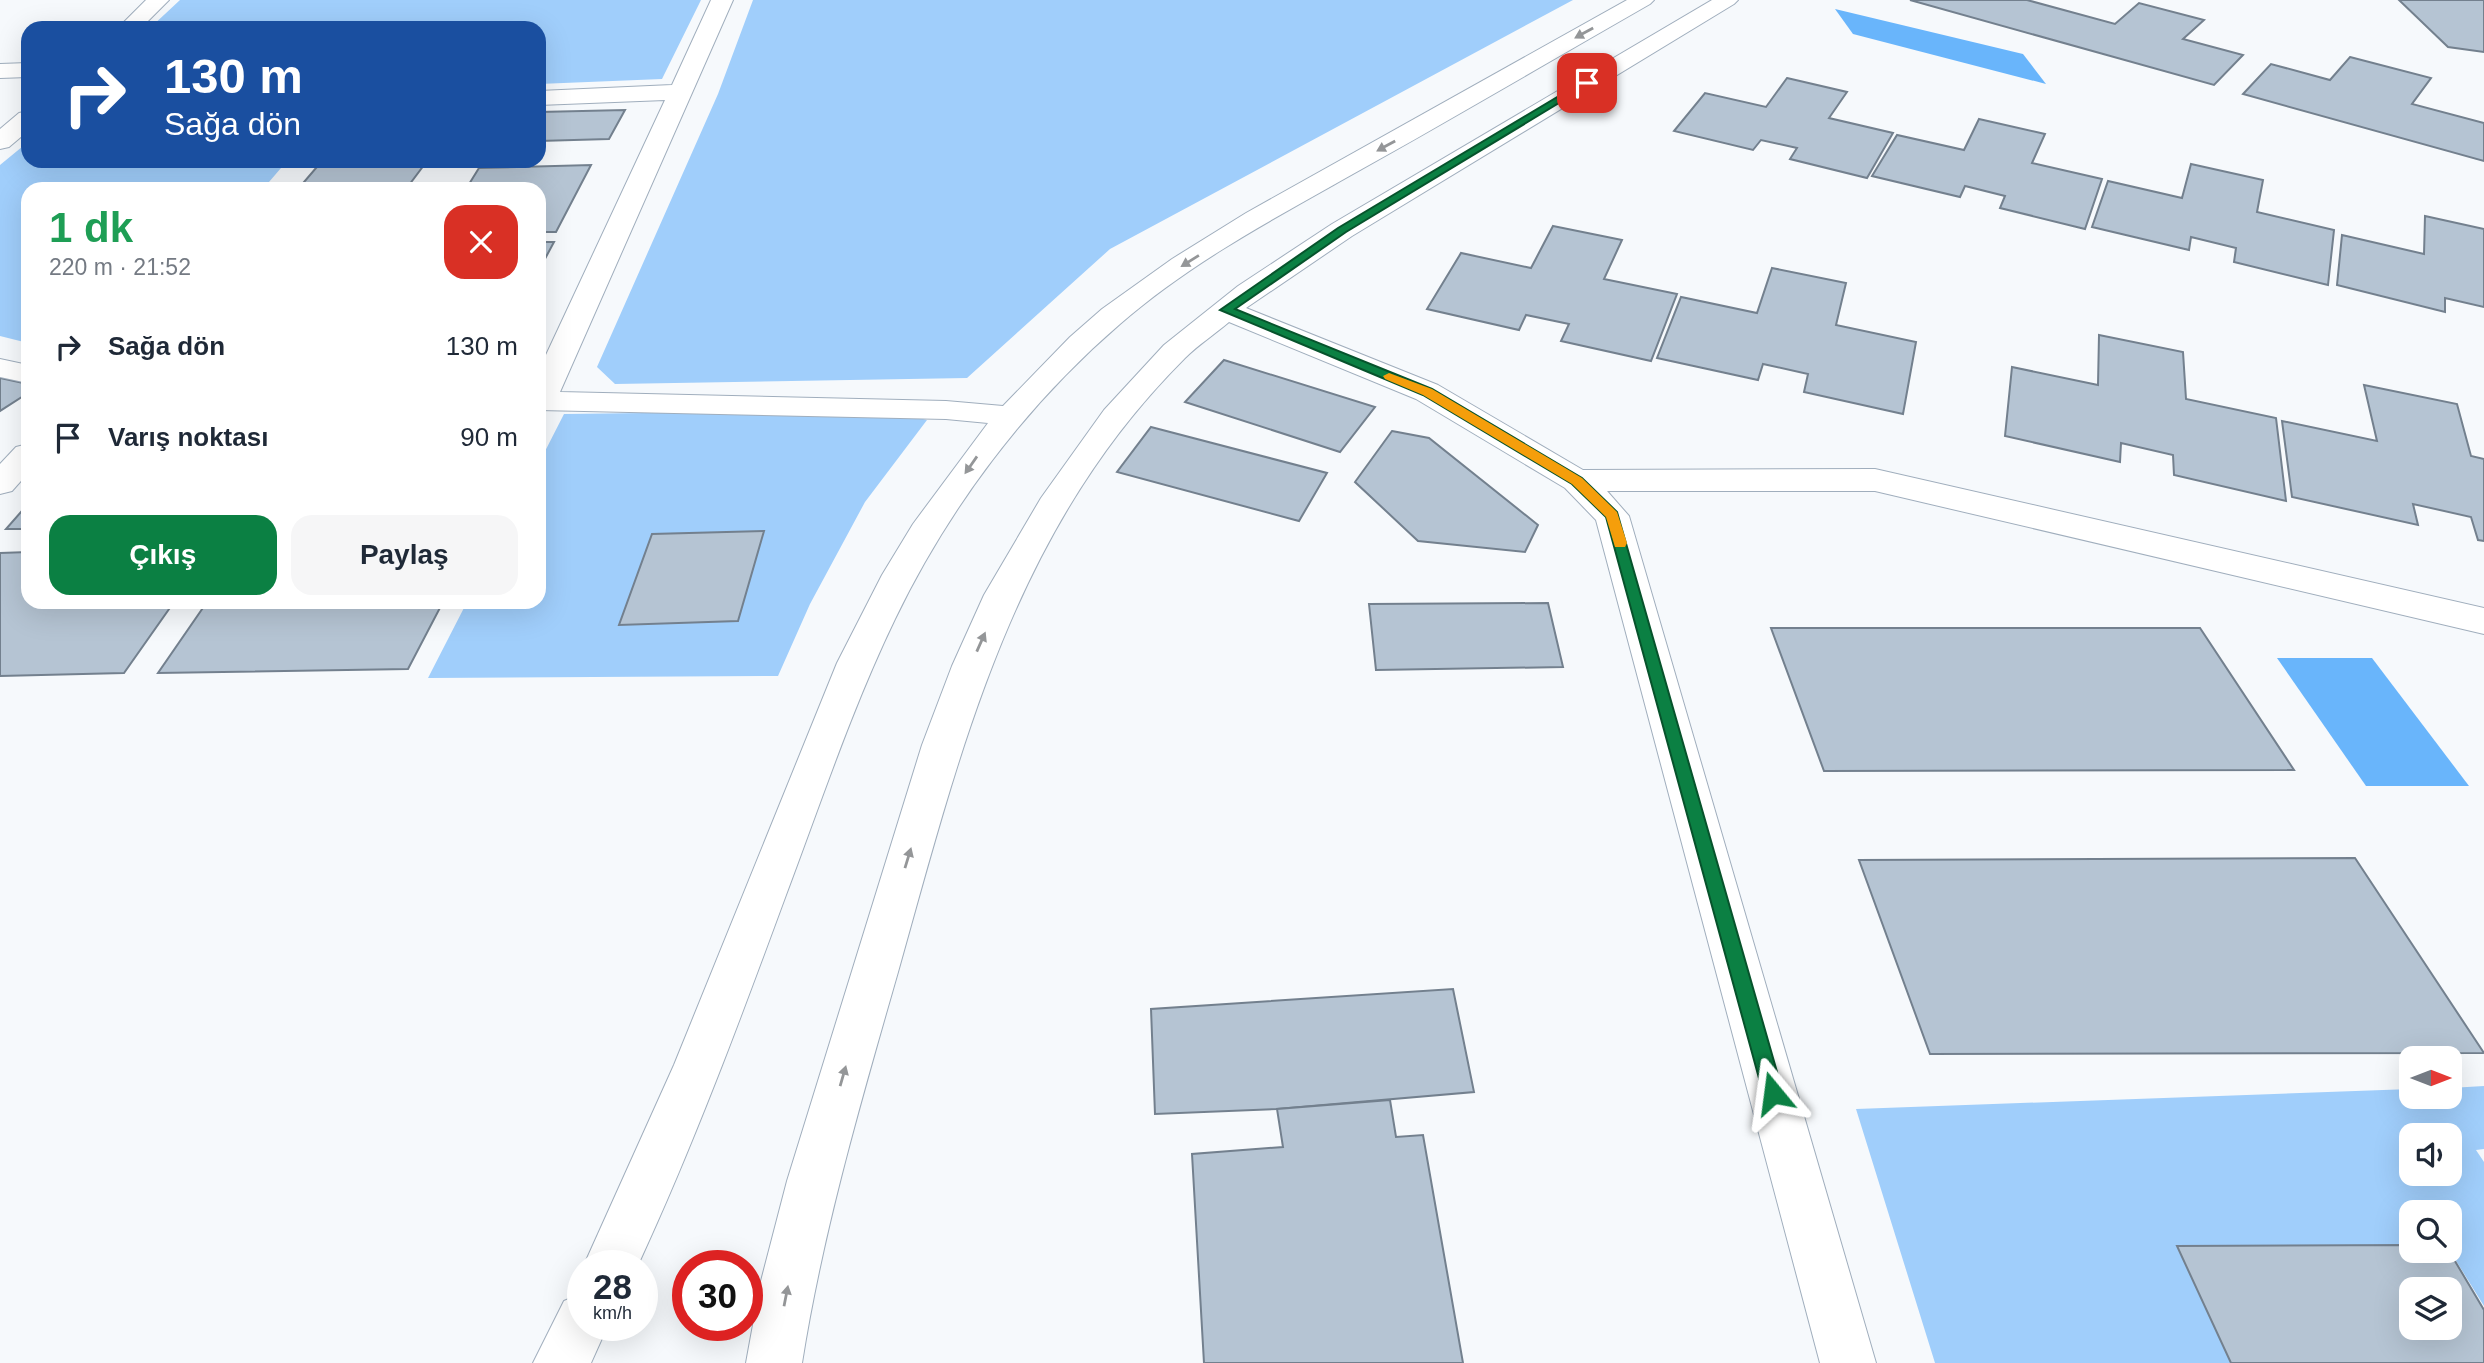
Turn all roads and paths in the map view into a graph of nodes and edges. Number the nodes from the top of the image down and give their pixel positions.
1 (158, 0) edge
2 (722, 0) edge
3 (1643, 0) edge
4 (1727, 0) edge
5 (137, 21) edge
6 (21, 70) edge
7 (0, 71) edge
8 (680, 92) junction
9 (546, 97) edge
10 (21, 124) edge
11 (0, 142) edge
12 (1226, 310) junction
13 (0, 368) edge
14 (21, 372) edge
15 (546, 386) edge
16 (546, 401) edge
17 (1012, 416) junction
18 (21, 462) edge
19 (1577, 481) junction
20 (0, 484) edge
21 (2484, 621) edge
22 (618, 1250) edge
23 (572, 1341) edge
24 (561, 1363) edge
25 (774, 1363) edge
26 (1848, 1363) edge

1 - 5 street
2 - 8 street
3 -> 17 street
4 - 12 street
6 - 7 street
8 - 9 street
8 - 15 street
10 - 11 street
12 - 19 street
25 -> 12 street
13 - 14 street
16 - 17 street
17 -> 22 street
18 - 20 street
19 - 21 street
19 - 26 street
23 - 24 street

